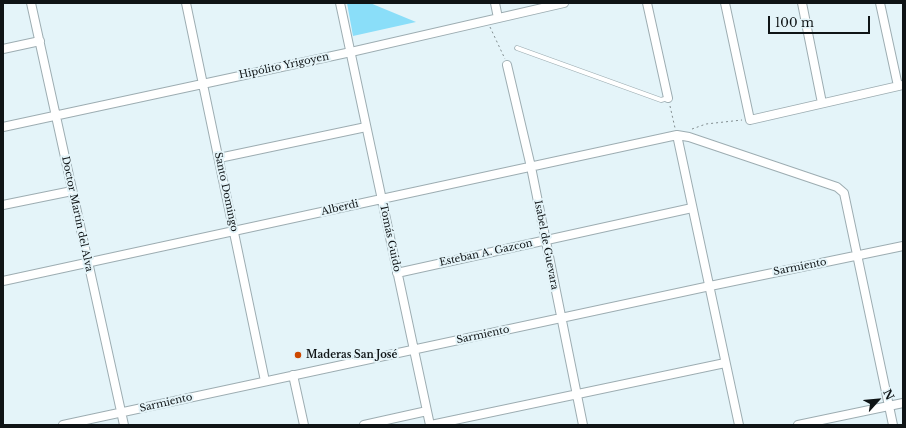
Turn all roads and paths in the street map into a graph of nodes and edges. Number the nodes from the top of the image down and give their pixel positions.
1 (31, 3) edge
2 (186, 3) edge
3 (340, 3) edge
4 (495, 3) edge
5 (564, 3) edge
6 (647, 3) edge
7 (725, 3) edge
8 (802, 3) edge
9 (880, 3) edge
10 (498, 18) junction
11 (487, 20) junction
12 (40, 41) junction
13 (517, 48) dead end
14 (3, 49) edge
15 (351, 52) junction
16 (507, 65) joint
17 (203, 84) junction
18 (900, 85) edge
19 (668, 98) junction
20 (822, 103) junction
21 (56, 116) junction
22 (750, 120) junction
23 (3, 127) edge
24 (366, 127) junction
25 (691, 129) dead end
26 (677, 135) junction
27 (219, 158) junction
28 (530, 167) junction
29 (72, 191) junction
30 (382, 199) junction
31 (3, 205) edge
32 (692, 208) junction
33 (235, 232) junction
34 (545, 241) junction
35 (903, 246) edge
36 (857, 256) junction
37 (87, 263) junction
38 (397, 273) junction
39 (3, 281) edge
40 (710, 286) junction
41 (561, 317) junction
42 (414, 350) junction
43 (726, 363) junction
44 (293, 375) junction
45 (265, 381) junction
46 (576, 394) junction
47 (903, 403) edge
48 (889, 406) junction
49 (427, 411) junction
50 (121, 413) junction
51 (63, 425) edge
52 (124, 425) edge
53 (304, 425) edge
54 (364, 425) edge
55 (430, 425) edge
56 (583, 425) edge
57 (739, 425) edge
58 (798, 425) edge
59 (893, 425) edge

1 - 12 street, Doctor Martín del Alva
2 - 17 street, Santo Domingo
3 - 15 street, Tomás Guido
4 - 10 street
5 - 10 street, Hipólito Yrigoyen
6 - 19 street
7 - 22 street
8 - 20 street
9 - 18 street
10 - 11 street, Hipólito Yrigoyen
11 - 15 street, Hipólito Yrigoyen
11 - 16 path
12 - 14 street
12 - 21 street, Doctor Martín del Alva
13 - 19 lane
15 - 17 street, Hipólito Yrigoyen
15 - 24 street, Tomás Guido
16 - 28 street, Isabel de Guevara
17 - 21 street, Hipólito Yrigoyen
17 - 27 street, Santo Domingo
18 - 20 street
19 - 26 path
20 - 22 street
21 - 23 street, Hipólito Yrigoyen
21 - 29 street, Doctor Martín del Alva
22 - 25 path
24 - 27 street
24 - 30 street, Tomás Guido
26 - 28 street, Alberdi
26 - 32 street
26 - 36 street
27 - 33 street, Santo Domingo
28 - 30 street, Alberdi
28 - 34 street, Isabel de Guevara
29 - 31 street
29 - 37 street, Doctor Martín del Alva
30 - 33 street, Alberdi
30 - 38 street, Tomás Guido
32 - 34 street, Esteban A. Gazcon
32 - 40 street
33 - 37 street, Alberdi
33 - 45 street, Santo Domingo
34 - 38 street, Esteban A. Gazcon
34 - 41 street, Isabel de Guevara
35 - 36 street, Sarmiento
36 - 40 street, Sarmiento
36 - 48 street
37 - 39 street, Alberdi
37 - 50 street, Doctor Martín del Alva
38 - 42 street, Tomás Guido
40 - 41 street, Sarmiento
40 - 43 street
41 - 42 street, Sarmiento
41 - 46 street, Isabel de Guevara
42 - 44 street, Sarmiento
42 - 49 street, Tomás Guido
43 - 46 street
43 - 57 street
44 - 45 street, Sarmiento
44 - 53 street
45 - 50 street, Sarmiento
46 - 55 street
46 - 56 street, Isabel de Guevara
47 - 48 street
48 - 58 street
48 - 59 street
49 - 54 street
49 - 55 street, Tomás Guido
50 - 51 street, Sarmiento
50 - 52 street, Doctor Martín del Alva

